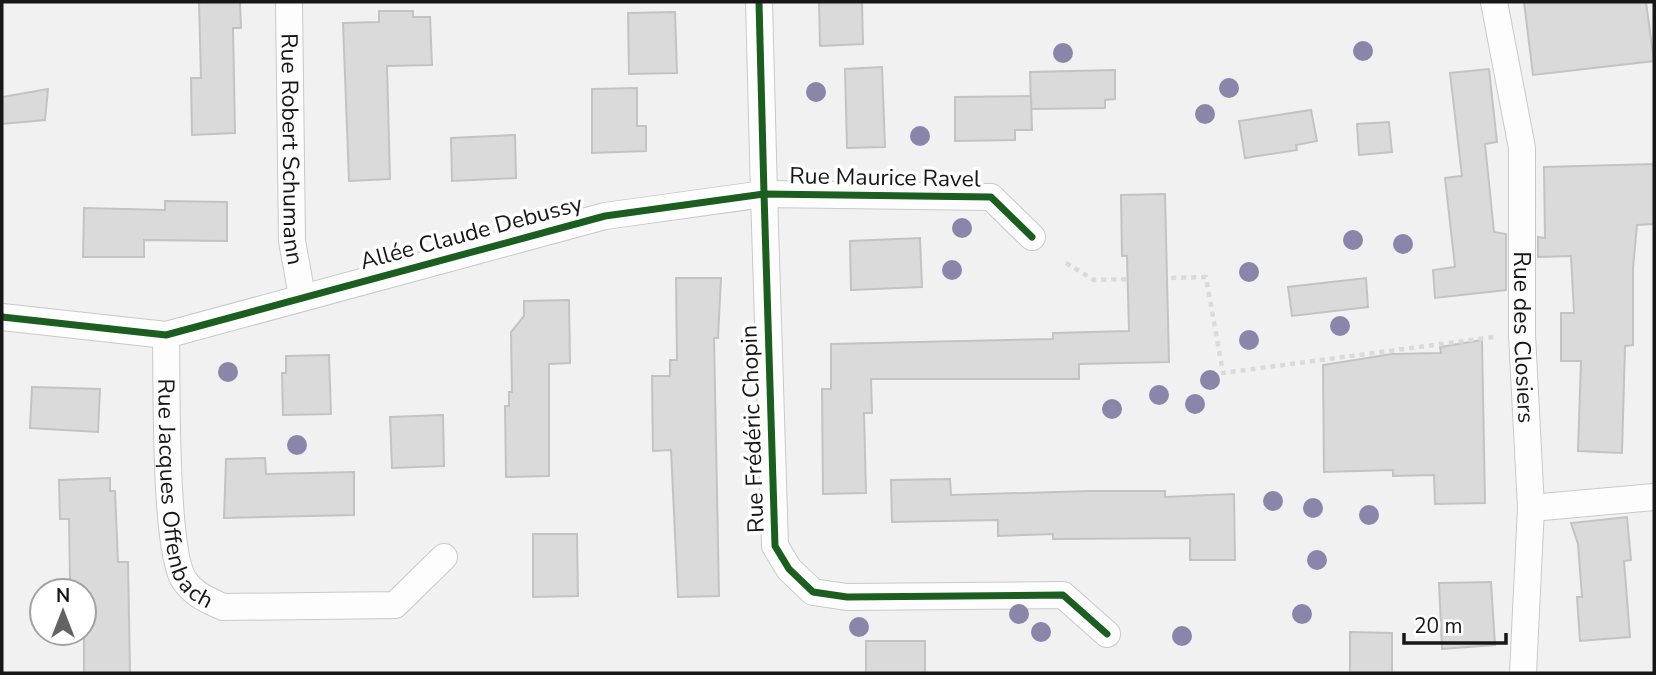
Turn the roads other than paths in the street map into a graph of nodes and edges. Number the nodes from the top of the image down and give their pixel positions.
1 (289, 2) edge
2 (759, 2) edge
3 (1494, 2) edge
4 (764, 194) junction
5 (1032, 237) dead end
6 (302, 296) junction
7 (2, 317) edge
8 (166, 335) junction
9 (1654, 497) edge
10 (1531, 508) junction
11 (444, 557) dead end
12 (1107, 634) dead end
13 (1523, 673) edge

1 - 6 street, Rue Robert Schumann
2 - 4 street
3 - 10 street, Rue des Closiers
4 - 5 street, Rue Maurice Ravel
4 - 6 street, Allée Claude Debussy
4 - 12 street, Rue Frédéric Chopin
6 - 8 street, Allée Claude Debussy
7 - 8 street, Allée Claude Debussy
8 - 11 street, Rue Jacques Offenbach
9 - 10 street
10 - 13 street, Rue des Closiers

